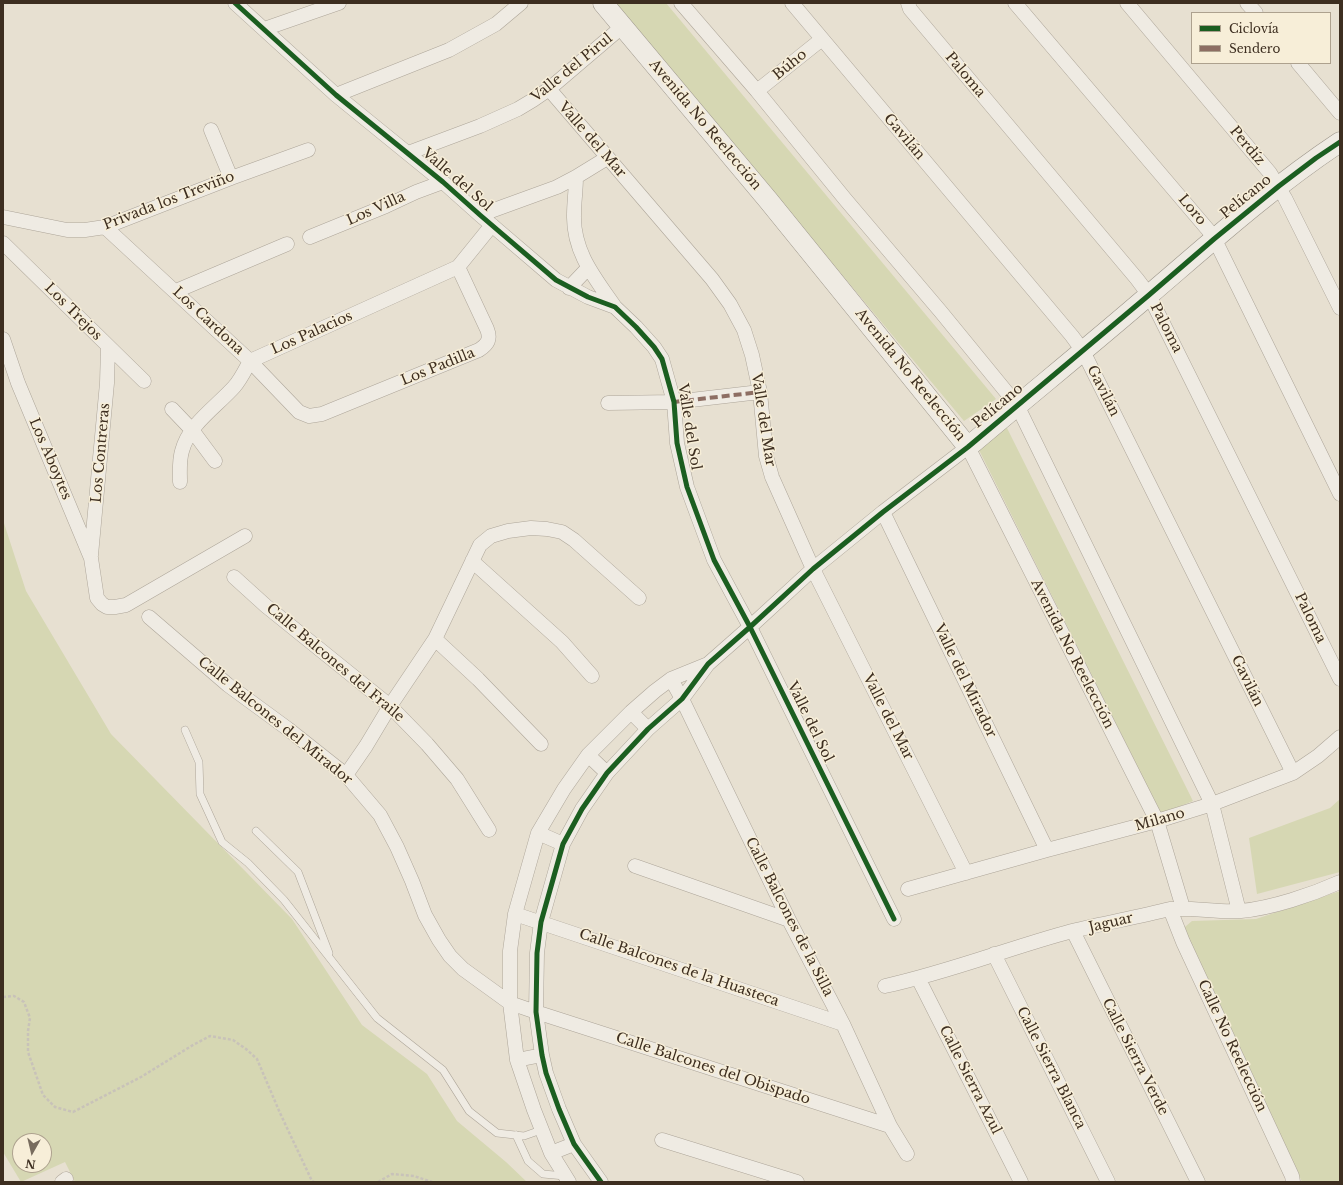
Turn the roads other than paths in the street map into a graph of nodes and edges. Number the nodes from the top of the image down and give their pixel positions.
1 (235, 3) edge
2 (339, 3) edge
3 (521, 3) edge
4 (603, 3) edge
5 (681, 3) edge
6 (792, 3) edge
7 (908, 3) edge
8 (1015, 3) edge
9 (1127, 3) edge
10 (1247, 3) edge
11 (1255, 12) edge
12 (623, 26) junction
13 (264, 29) junction
14 (822, 39) junction
15 (1299, 64) edge
16 (549, 89) junction
17 (757, 91) junction
18 (336, 94) junction
19 (1340, 112) edge
20 (211, 130) dead end
21 (1340, 142) edge
22 (308, 150) dead end
23 (408, 153) junction
24 (607, 158) junction
25 (576, 177) junction
26 (231, 178) junction
27 (443, 182) junction
28 (1279, 186) junction
29 (480, 215) junction
30 (3, 217) edge
31 (492, 225) junction
32 (105, 226) junction
33 (310, 237) dead end
34 (1214, 239) junction
35 (3, 243) edge
36 (287, 244) dead end
37 (458, 267) junction
38 (588, 268) junction
39 (569, 288) junction
40 (176, 291) junction
41 (1149, 295) junction
42 (615, 307) junction
43 (1340, 308) edge
44 (3, 339) edge
45 (108, 347) junction
46 (1083, 351) junction
47 (250, 361) junction
48 (144, 381) dead end
49 (760, 392) junction
50 (674, 402) junction
51 (608, 403) dead end
52 (1017, 405) junction
53 (172, 409) dead end
54 (309, 416) joint
55 (192, 430) junction
56 (968, 447) junction
57 (214, 461) dead end
58 (180, 482) dead end
59 (1340, 494) edge
60 (882, 512) junction
61 (245, 536) dead end
62 (91, 558) junction
63 (472, 560) junction
64 (813, 569) junction
65 (234, 577) dead end
66 (639, 598) dead end
67 (150, 617) dead end
68 (750, 628) junction
69 (435, 639) junction
70 (708, 664) junction
71 (592, 676) dead end
72 (671, 679) junction
73 (1340, 679) edge
74 (682, 699) junction
75 (390, 706) junction
76 (631, 712) junction
77 (185, 730) dead end
78 (648, 730) junction
79 (1340, 737) edge
80 (541, 744) dead end
81 (588, 755) junction
82 (607, 773) junction
83 (1293, 773) junction
84 (346, 774) junction
85 (1212, 804) junction
86 (1157, 821) junction
87 (489, 830) dead end
88 (256, 831) dead end
89 (538, 834) junction
90 (563, 844) junction
91 (1047, 850) junction
92 (635, 866) dead end
93 (966, 873) junction
94 (1340, 882) edge
95 (908, 889) dead end
96 (1176, 909) junction
97 (1240, 911) junction
98 (515, 914) junction
99 (894, 919) dead end
100 (789, 920) junction
101 (541, 922) junction
102 (1073, 931) junction
103 (994, 954) junction
104 (332, 961) junction
105 (918, 978) junction
106 (885, 986) dead end
107 (510, 1003) junction
108 (536, 1012) junction
109 (843, 1024) junction
110 (542, 1055) junction
111 (517, 1060) junction
112 (890, 1126) junction
113 (541, 1130) junction
114 (516, 1135) junction
115 (662, 1140) dead end
116 (574, 1144) junction
117 (551, 1153) junction
118 (907, 1154) dead end
119 (566, 1179) edge
120 (601, 1182) edge
121 (797, 1182) edge
122 (1021, 1182) edge
123 (1108, 1182) edge
124 (1198, 1182) edge
125 (1293, 1182) edge

1 - 13 street, Valle del Sol
2 - 13 street
3 - 18 street
4 - 12 street, Avenida No Reelección
5 - 17 street
6 - 14 street, Gavilán
7 - 41 street, Paloma
8 - 34 street, Loro
9 - 28 street, Perdíz
10 - 11 street
12 - 16 street, Valle del Pirul
12 - 56 street, Avenida No Reelección
13 - 18 street, Valle del Sol
14 - 17 street, Búho
14 - 46 street, Gavilán
15 - 19 street
16 - 23 street, Valle del Pirul
16 - 24 street, Valle del Mar
17 - 52 street
18 - 23 street, Valle del Sol
20 - 26 street
21 - 28 street, Pelícano
22 - 26 street, Privada los Treviño
23 - 27 street, Valle del Sol
24 - 25 street
24 - 49 street, Valle del Mar
25 - 29 street
25 - 38 street
26 - 32 street, Privada los Treviño
27 - 29 street, Valle del Sol
27 - 33 street, Los Villa
28 - 34 street, Pelícano
28 - 43 street, Perdíz
29 - 31 street, Valle del Sol
30 - 32 street, Privada los Treviño
31 - 37 street, Los Palacios
31 - 39 street, Valle del Sol
32 - 40 street, Los Cardona
34 - 41 street, Pelícano
34 - 59 street, Loro
35 - 45 street, Los Trejos
36 - 40 street
37 - 47 street, Los Palacios
37 - 54 street, Los Padilla
38 - 39 street
38 - 42 street
39 - 42 street, Valle del Sol
40 - 47 street, Los Cardona
41 - 46 street, Pelícano
41 - 73 street, Paloma
42 - 50 street, Valle del Sol
44 - 62 street, Los Aboytes
45 - 48 street, Los Trejos
45 - 62 street, Los Contreras
46 - 52 street, Pelícano
46 - 83 street, Gavilán
47 - 54 street, Los Cardona
47 - 55 street
49 - 50 street
49 - 64 street, Valle del Mar
50 - 51 street
50 - 68 street, Valle del Sol
52 - 56 street, Pelícano
52 - 85 street
53 - 55 street
55 - 57 street
55 - 58 street
56 - 60 street, Pelícano
56 - 86 street, Avenida No Reelección
60 - 64 street, Pelícano
60 - 91 street, Valle del Mirador
61 - 62 street, Los Aboytes
63 - 66 street
63 - 69 street
63 - 71 street
64 - 68 street, Pelícano
64 - 93 street, Valle del Mar
65 - 75 street, Calle Balcones del Fraile
67 - 84 street, Calle Balcones del Mirador
68 - 70 street, Pelícano
68 - 99 street, Valle del Sol
69 - 75 street
69 - 80 street
70 - 72 street, Pelícano
70 - 74 street, Pelícano
72 - 74 street, Calle Balcones de la Silla
72 - 76 street, Pelícano
74 - 78 street, Pelícano
74 - 100 street, Calle Balcones de la Silla
75 - 84 street
75 - 87 street, Calle Balcones del Fraile
76 - 78 street
76 - 81 street, Pelícano
77 - 104 lane
78 - 82 street, Pelícano
79 - 83 street, Milano
81 - 82 street
81 - 89 street, Pelícano
82 - 90 street, Pelícano
83 - 85 street, Milano
84 - 107 street, Calle Balcones del Mirador
85 - 86 street, Milano
85 - 97 street
86 - 91 street, Milano
86 - 96 street, Avenida No Reelección
88 - 104 lane
89 - 90 street
89 - 98 street, Pelícano
90 - 101 street, Pelícano
91 - 93 street, Milano
92 - 100 street
93 - 95 street, Milano
94 - 97 street, Jaguar
96 - 97 street, Jaguar
96 - 102 street, Jaguar
96 - 125 street, Calle No Reelección
98 - 101 street, Calle Balcones de la Huasteca
98 - 107 street, Pelícano
100 - 109 street, Calle Balcones de la Silla
101 - 108 street, Pelícano
101 - 109 street, Calle Balcones de la Huasteca
102 - 103 street, Jaguar
102 - 124 street, Calle Sierra Verde
103 - 105 street, Jaguar
103 - 123 street, Calle Sierra Blanca
104 - 114 lane
105 - 106 street, Jaguar
105 - 122 street, Calle Sierra Azul
107 - 108 street, Calle Balcones del Mirador
107 - 111 street, Pelícano
108 - 110 street, Pelícano
108 - 112 street, Calle Balcones del Obispado
109 - 112 street, Calle Balcones de la Silla
110 - 111 street
110 - 116 street, Pelícano
111 - 113 street, Pelícano
112 - 118 street, Calle Balcones de la Silla
113 - 114 lane
113 - 117 street, Pelícano
114 - 119 lane
115 - 121 street
116 - 117 street
116 - 120 street, Pelícano
117 - 119 street, Pelícano

